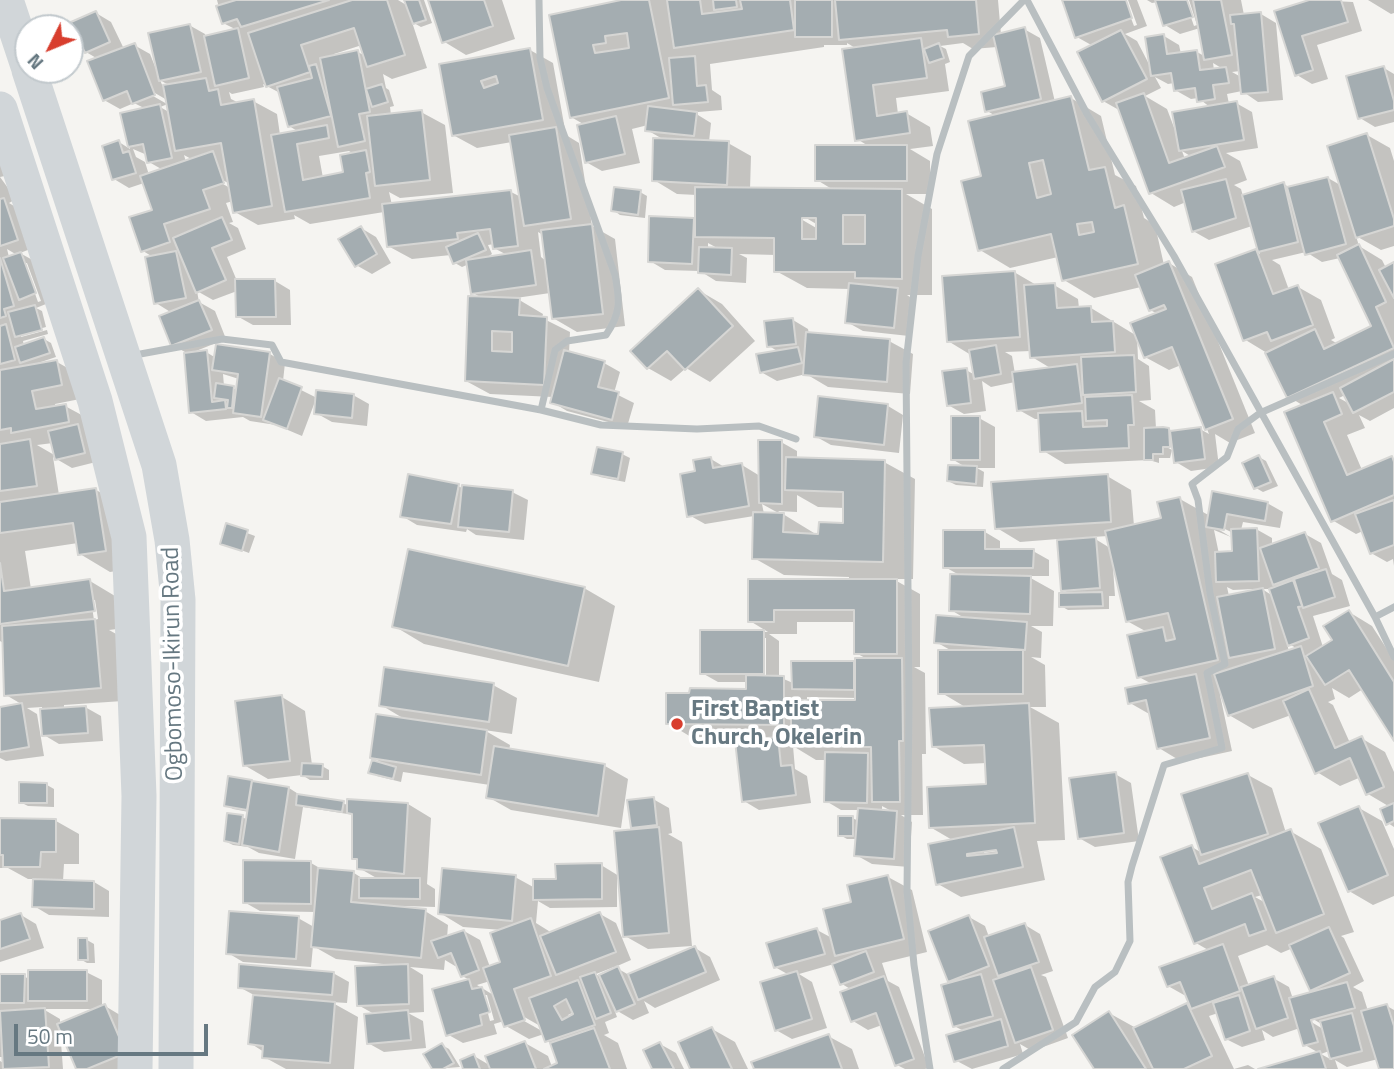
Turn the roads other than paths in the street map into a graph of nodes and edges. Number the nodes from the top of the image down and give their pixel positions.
1 (6, 0) edge
2 (539, 0) edge
3 (1025, 0) edge
4 (14, 24) edge
5 (34, 84) edge
6 (0, 110) edge
7 (1394, 354) edge
8 (124, 356) junction
9 (541, 410) junction
10 (1260, 413) junction
11 (796, 439) dead end
12 (1394, 607) edge
13 (1375, 617) junction
14 (1394, 657) edge
15 (135, 1069) edge
16 (177, 1069) edge
17 (930, 1069) edge
18 (1003, 1069) edge

1 - 4 main road, Ogbomoso-Ikirun Road
2 - 9 street
3 - 10 street
3 - 17 street
5 - 8 main road, Ogbomoso-Ikirun Road
6 - 15 main road, Ogbomoso-Ikirun Road
7 - 10 street
8 - 9 street
8 - 16 main road, Ogbomoso-Ikirun Road
9 - 11 street
10 - 13 street
10 - 18 street
12 - 13 street
13 - 14 street

